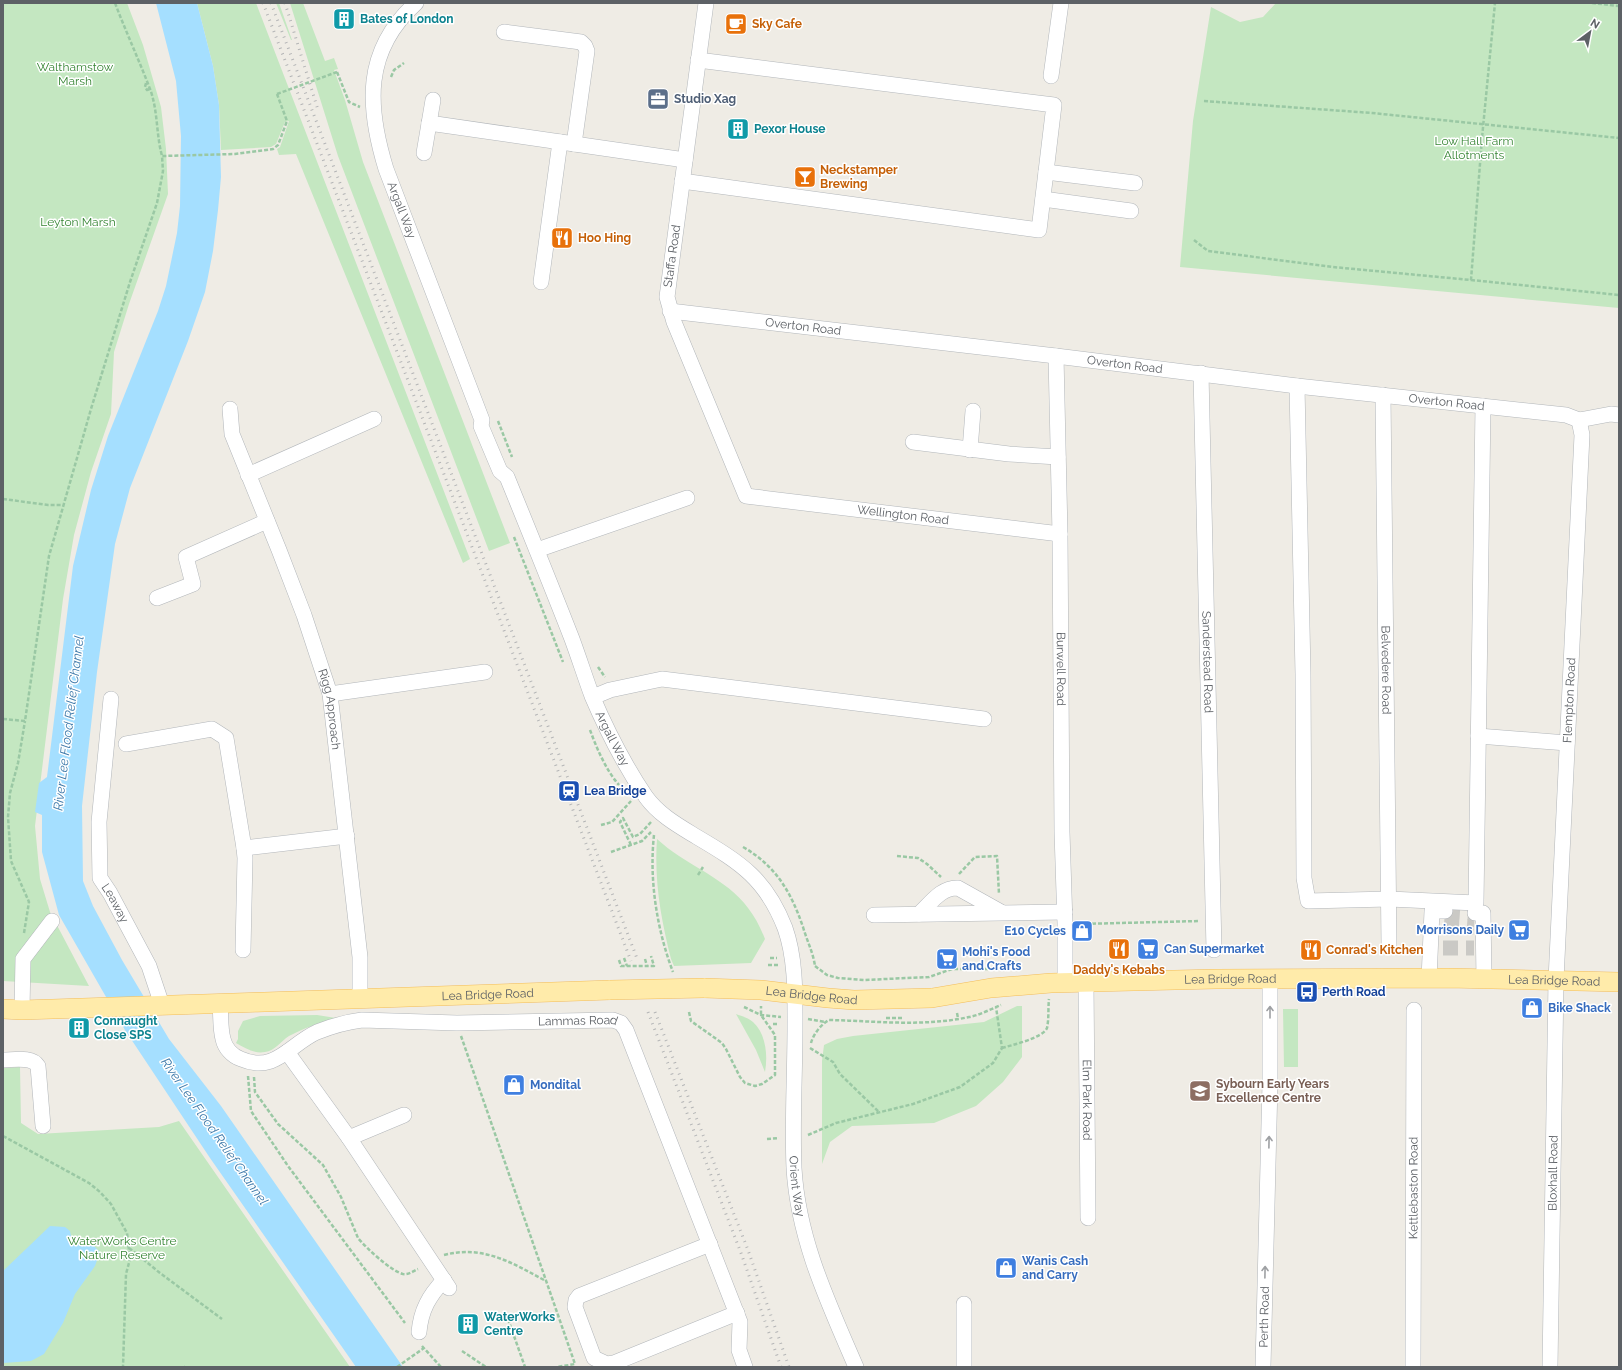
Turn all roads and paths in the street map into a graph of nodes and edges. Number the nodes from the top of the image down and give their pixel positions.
1 (115, 3) edge
2 (416, 3) edge
3 (706, 3) edge
4 (1061, 3) edge
5 (1495, 3) edge
6 (1592, 3) edge
7 (1619, 6) edge
8 (504, 32) dead end
9 (698, 60) junction
10 (404, 63) dead end
11 (394, 70) dead end
12 (1051, 76) dead end
13 (433, 100) dead end
14 (1204, 101) dead end
15 (360, 107) dead end
16 (429, 123) junction
17 (1484, 124) junction
18 (1619, 138) edge
19 (567, 143) junction
20 (424, 153) dead end
21 (162, 156) junction
22 (685, 160) junction
23 (1046, 172) junction
24 (682, 181) junction
25 (1135, 183) dead end
26 (1043, 199) junction
27 (1131, 211) dead end
28 (1194, 240) dead end
29 (1471, 280) junction
30 (541, 282) dead end
31 (1619, 296) edge
32 (670, 311) junction
33 (1056, 356) junction
34 (1202, 374) junction
35 (1297, 386) junction
36 (1383, 395) junction
37 (1483, 406) junction
38 (230, 409) dead end
39 (973, 411) dead end
40 (1619, 415) edge
41 (374, 419) dead end
42 (1579, 420) junction
43 (503, 435) dead end
44 (913, 442) dead end
45 (970, 450) junction
46 (510, 452) dead end
47 (1058, 457) junction
48 (248, 475) junction
49 (746, 496) joint
50 (687, 498) dead end
51 (3, 499) edge
52 (63, 505) junction
53 (267, 521) junction
54 (1060, 534) junction
55 (537, 550) junction
56 (157, 598) dead end
57 (485, 672) dead end
58 (330, 694) junction
59 (593, 697) junction
60 (111, 699) dead end
61 (3, 719) edge
62 (984, 719) dead end
63 (25, 721) junction
64 (1478, 736) junction
65 (1567, 743) junction
66 (126, 744) dead end
67 (631, 800) dead end
68 (601, 825) dead end
69 (648, 825) dead end
70 (651, 832) dead end
71 (654, 835) dead end
72 (347, 836) junction
73 (631, 846) junction
74 (244, 848) junction
75 (611, 852) dead end
76 (897, 856) dead end
77 (703, 867) dead end
78 (698, 875) dead end
79 (955, 881) junction
80 (978, 899) junction
81 (1389, 899) junction
82 (1002, 913) junction
83 (919, 914) junction
84 (874, 915) dead end
85 (1065, 918) junction
86 (1440, 920) dead end
87 (52, 921) dead end
88 (1213, 921) junction
89 (1478, 922) dead end
90 (23, 939) dead end
91 (1389, 945) dead end
92 (243, 950) dead end
93 (1214, 950) dead end
94 (651, 956) dead end
95 (624, 958) dead end
96 (645, 958) dead end
97 (770, 958) dead end
98 (776, 958) dead end
99 (619, 960) dead end
100 (768, 964) dead end
101 (774, 965) dead end
102 (627, 966) junction
103 (647, 966) junction
104 (810, 966) dead end
105 (1005, 969) dead end
106 (827, 975) junction
107 (675, 976) dead end
108 (1429, 978) junction
109 (828, 979) dead end
110 (1270, 979) junction
111 (1484, 979) junction
112 (1556, 980) junction
113 (1086, 982) junction
114 (1619, 982) edge
115 (1065, 983) junction
116 (795, 994) junction
117 (1049, 997) dead end
118 (360, 1000) junction
119 (220, 1002) junction
120 (761, 1004) dead end
121 (156, 1005) junction
122 (996, 1007) dead end
123 (3, 1009) edge
124 (22, 1010) junction
125 (1414, 1010) dead end
126 (689, 1012) dead end
127 (756, 1012) dead end
128 (957, 1013) dead end
129 (761, 1015) junction
130 (828, 1015) dead end
131 (774, 1016) dead end
132 (918, 1017) dead end
133 (958, 1018) dead end
134 (813, 1019) dead end
135 (827, 1021) junction
136 (457, 1023) junction
137 (918, 1023) dead end
138 (773, 1024) dead end
139 (778, 1024) dead end
140 (809, 1048) junction
141 (1002, 1048) junction
142 (287, 1052) junction
143 (808, 1052) dead end
144 (3, 1060) edge
145 (251, 1062) junction
146 (879, 1112) junction
147 (404, 1115) dead end
148 (43, 1126) dead end
149 (808, 1128) dead end
150 (808, 1135) junction
151 (3, 1136) edge
152 (349, 1138) junction
153 (809, 1142) dead end
154 (1088, 1218) dead end
155 (710, 1244) junction
156 (129, 1248) junction
157 (442, 1256) dead end
158 (423, 1265) dead end
159 (545, 1280) junction
160 (964, 1304) dead end
161 (737, 1313) junction
162 (222, 1319) dead end
163 (508, 1319) dead end
164 (415, 1333) junction
165 (424, 1348) junction
166 (462, 1351) dead end
167 (576, 1366) edge
168 (123, 1367) edge
169 (397, 1367) edge
170 (441, 1367) edge
171 (486, 1367) edge
172 (524, 1367) edge
173 (557, 1367) edge
174 (745, 1367) edge
175 (856, 1367) edge
176 (964, 1367) edge
177 (1263, 1367) edge
178 (1413, 1367) edge
179 (1550, 1367) edge

1 - 21 path
2 - 55 street, Argall Way
3 - 9 street, Staffa Road
4 - 12 street
5 - 17 path
6 - 7 path
8 - 19 street
9 - 22 street, Staffa Road
9 - 23 street
10 - 11 path
13 - 16 street
14 - 17 path
15 - 21 path, bridge
16 - 19 street
16 - 20 street
17 - 18 path
17 - 29 path
19 - 22 street
19 - 30 street
21 - 52 path
22 - 24 street, Staffa Road
23 - 25 street
23 - 26 street
24 - 26 street
24 - 32 street, Staffa Road
26 - 27 street
28 - 29 path
29 - 31 path
32 - 33 street, Overton Road
32 - 49 street, Staffa Road
33 - 34 street, Overton Road
33 - 47 street, Burwell Road
34 - 35 street, Overton Road
34 - 88 street, Sanderstead Road
35 - 36 street, Overton Road
35 - 81 street
36 - 37 street, Overton Road
36 - 81 street, Belvedere Road
37 - 42 street, Overton Road
37 - 64 street
38 - 48 street, Rigg Approach
39 - 45 street
40 - 42 street
41 - 48 street
42 - 65 street, Flempton Road
43 - 46 path
44 - 45 street
45 - 47 street
47 - 54 street, Burwell Road
48 - 53 street, Rigg Approach
49 - 54 street, Wellington Road
50 - 55 street
51 - 52 path
52 - 63 path
53 - 56 street
53 - 58 street, Rigg Approach
54 - 85 street, Burwell Road
55 - 59 street, Argall Way
57 - 58 street
58 - 72 street, Rigg Approach
59 - 62 street
59 - 116 street, Argall Way
60 - 121 street, Leaway
61 - 63 path
63 - 90 path
64 - 65 street
64 - 81 street
65 - 112 street, Flempton Road
66 - 74 street
67 - 68 path
69 - 73 path
70 - 73 path
71 - 107 path
72 - 74 street
72 - 118 street, Rigg Approach
73 - 75 path
74 - 92 street
76 - 79 path
77 - 78 path
79 - 80 street
79 - 80 path
79 - 83 street
80 - 82 street
81 - 91 street, Belvedere Road
82 - 83 street
82 - 85 street
83 - 84 street
85 - 88 path
85 - 115 street, Burwell Road
86 - 108 street
87 - 124 street
88 - 93 street, Sanderstead Road
89 - 111 street
94 - 103 path
95 - 102 path
96 - 103 path
97 - 98 path
99 - 102 path
100 - 101 path
102 - 103 path
104 - 106 path, Lea Bridge Road
105 - 106 path, Lea Bridge Road
106 - 109 path
108 - 110 main road, Lea Bridge Road
108 - 111 main road, Lea Bridge Road
110 - 113 main road, Lea Bridge Road
177 -> 110 street, Perth Road
111 - 112 main road, Lea Bridge Road
112 - 114 main road, Lea Bridge Road
112 - 179 street, Bloxhall Road
113 - 115 main road, Lea Bridge Road
113 - 154 street, Elm Park Road
115 - 116 main road, Lea Bridge Road
116 - 118 main road, Lea Bridge Road, bridge
116 - 175 street, Orient Way
117 - 141 path
118 - 119 main road, Lea Bridge Road
119 - 121 main road, Lea Bridge Road
119 - 145 street
120 - 129 path
121 - 124 main road, Lea Bridge Road
122 - 141 path
123 - 124 main road, Lea Bridge Road
125 - 178 street, Kettlebaston Road
126 - 129 path
127 - 129 path, Lea Bridge Road
128 - 133 path
129 - 131 path
130 - 135 path
132 - 137 path
134 - 135 path
135 - 140 path
136 - 142 street, Lammas Road
136 - 155 street, Lammas Road
136 - 159 path
138 - 139 path
140 - 143 path
140 - 146 path
141 - 146 path
142 - 145 street, Lammas Road
142 - 152 street
144 - 148 street
145 - 158 path
145 - 164 path
146 - 150 path
147 - 152 street
149 - 150 path, Orient Way
150 - 153 path, Orient Way
151 - 156 path
152 - 164 street
155 - 161 street, Lammas Road
155 - 161 street
156 - 162 path
156 - 168 path
157 - 159 path
159 - 167 path
160 - 176 street
161 - 174 street, Lammas Road
163 - 172 path
164 - 165 path
165 - 169 path
165 - 170 path
166 - 171 path
167 - 173 path

